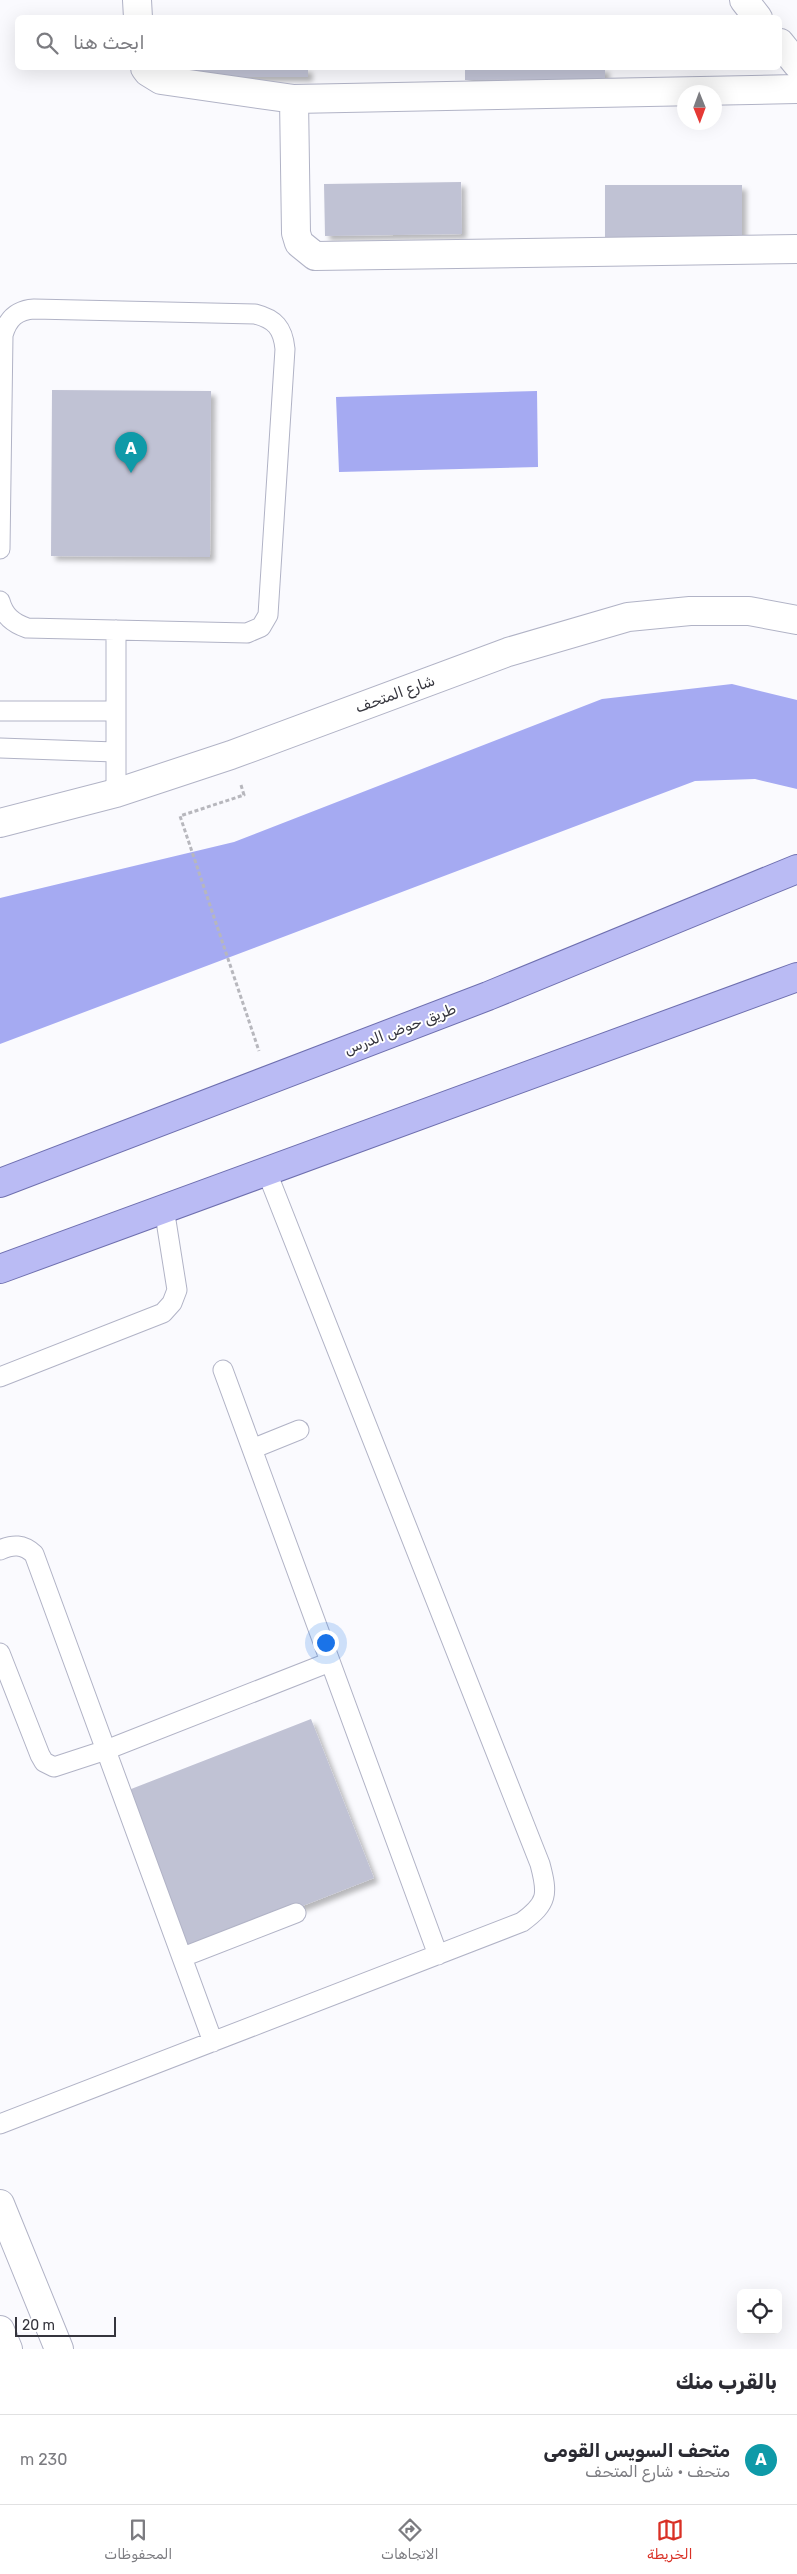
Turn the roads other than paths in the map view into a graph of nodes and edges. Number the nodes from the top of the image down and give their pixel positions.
1 (137, 0) edge
2 (744, 0) edge
3 (138, 15) edge
4 (756, 15) edge
5 (782, 45) edge
6 (797, 64) edge
7 (146, 70) edge
8 (797, 89) edge
9 (294, 99) junction
10 (797, 249) edge
11 (6, 315) edge
12 (0, 549) edge
13 (0, 601) edge
14 (797, 620) edge
15 (116, 630) junction
16 (0, 711) edge
17 (115, 711) junction
18 (0, 748) edge
19 (116, 752) junction
20 (116, 793) junction
21 (0, 823) edge
22 (797, 869) edge
23 (797, 977) edge
24 (266, 1170) junction
25 (0, 1183) edge
26 (164, 1208) junction
27 (0, 1269) edge
28 (222, 1370) dead end
29 (0, 1377) edge
30 (299, 1430) dead end
31 (252, 1449) junction
32 (0, 1550) edge
33 (0, 1653) edge
34 (330, 1662) junction
35 (106, 1750) junction
36 (296, 1913) dead end
37 (438, 1955) junction
38 (183, 1957) junction
39 (213, 2042) junction
40 (0, 2124) edge
41 (0, 2204) edge
42 (0, 2330) edge
43 (8, 2349) edge
44 (59, 2349) edge

1 - 3 street
2 - 4 street
5 - 6 street
7 - 9 street
8 - 9 street
9 - 10 street
11 - 12 lane
11 - 15 lane
13 - 15 lane
14 - 20 street, شارع المتحف
15 - 17 lane
16 - 17 lane
17 - 19 lane
18 - 19 lane
19 - 20 lane
20 - 21 street, شارع المتحف
22 - 25 main road, طريق حوض الدرس
23 - 24 main road
24 - 26 main road
24 - 37 lane
26 - 27 main road
26 - 29 lane
28 - 31 lane
30 - 31 lane
31 - 34 lane
32 - 35 lane
33 - 35 lane
34 - 35 lane
34 - 37 lane
35 - 38 lane
36 - 38 lane
37 - 39 lane
38 - 39 lane
39 - 40 lane
41 - 44 street
42 - 43 street

